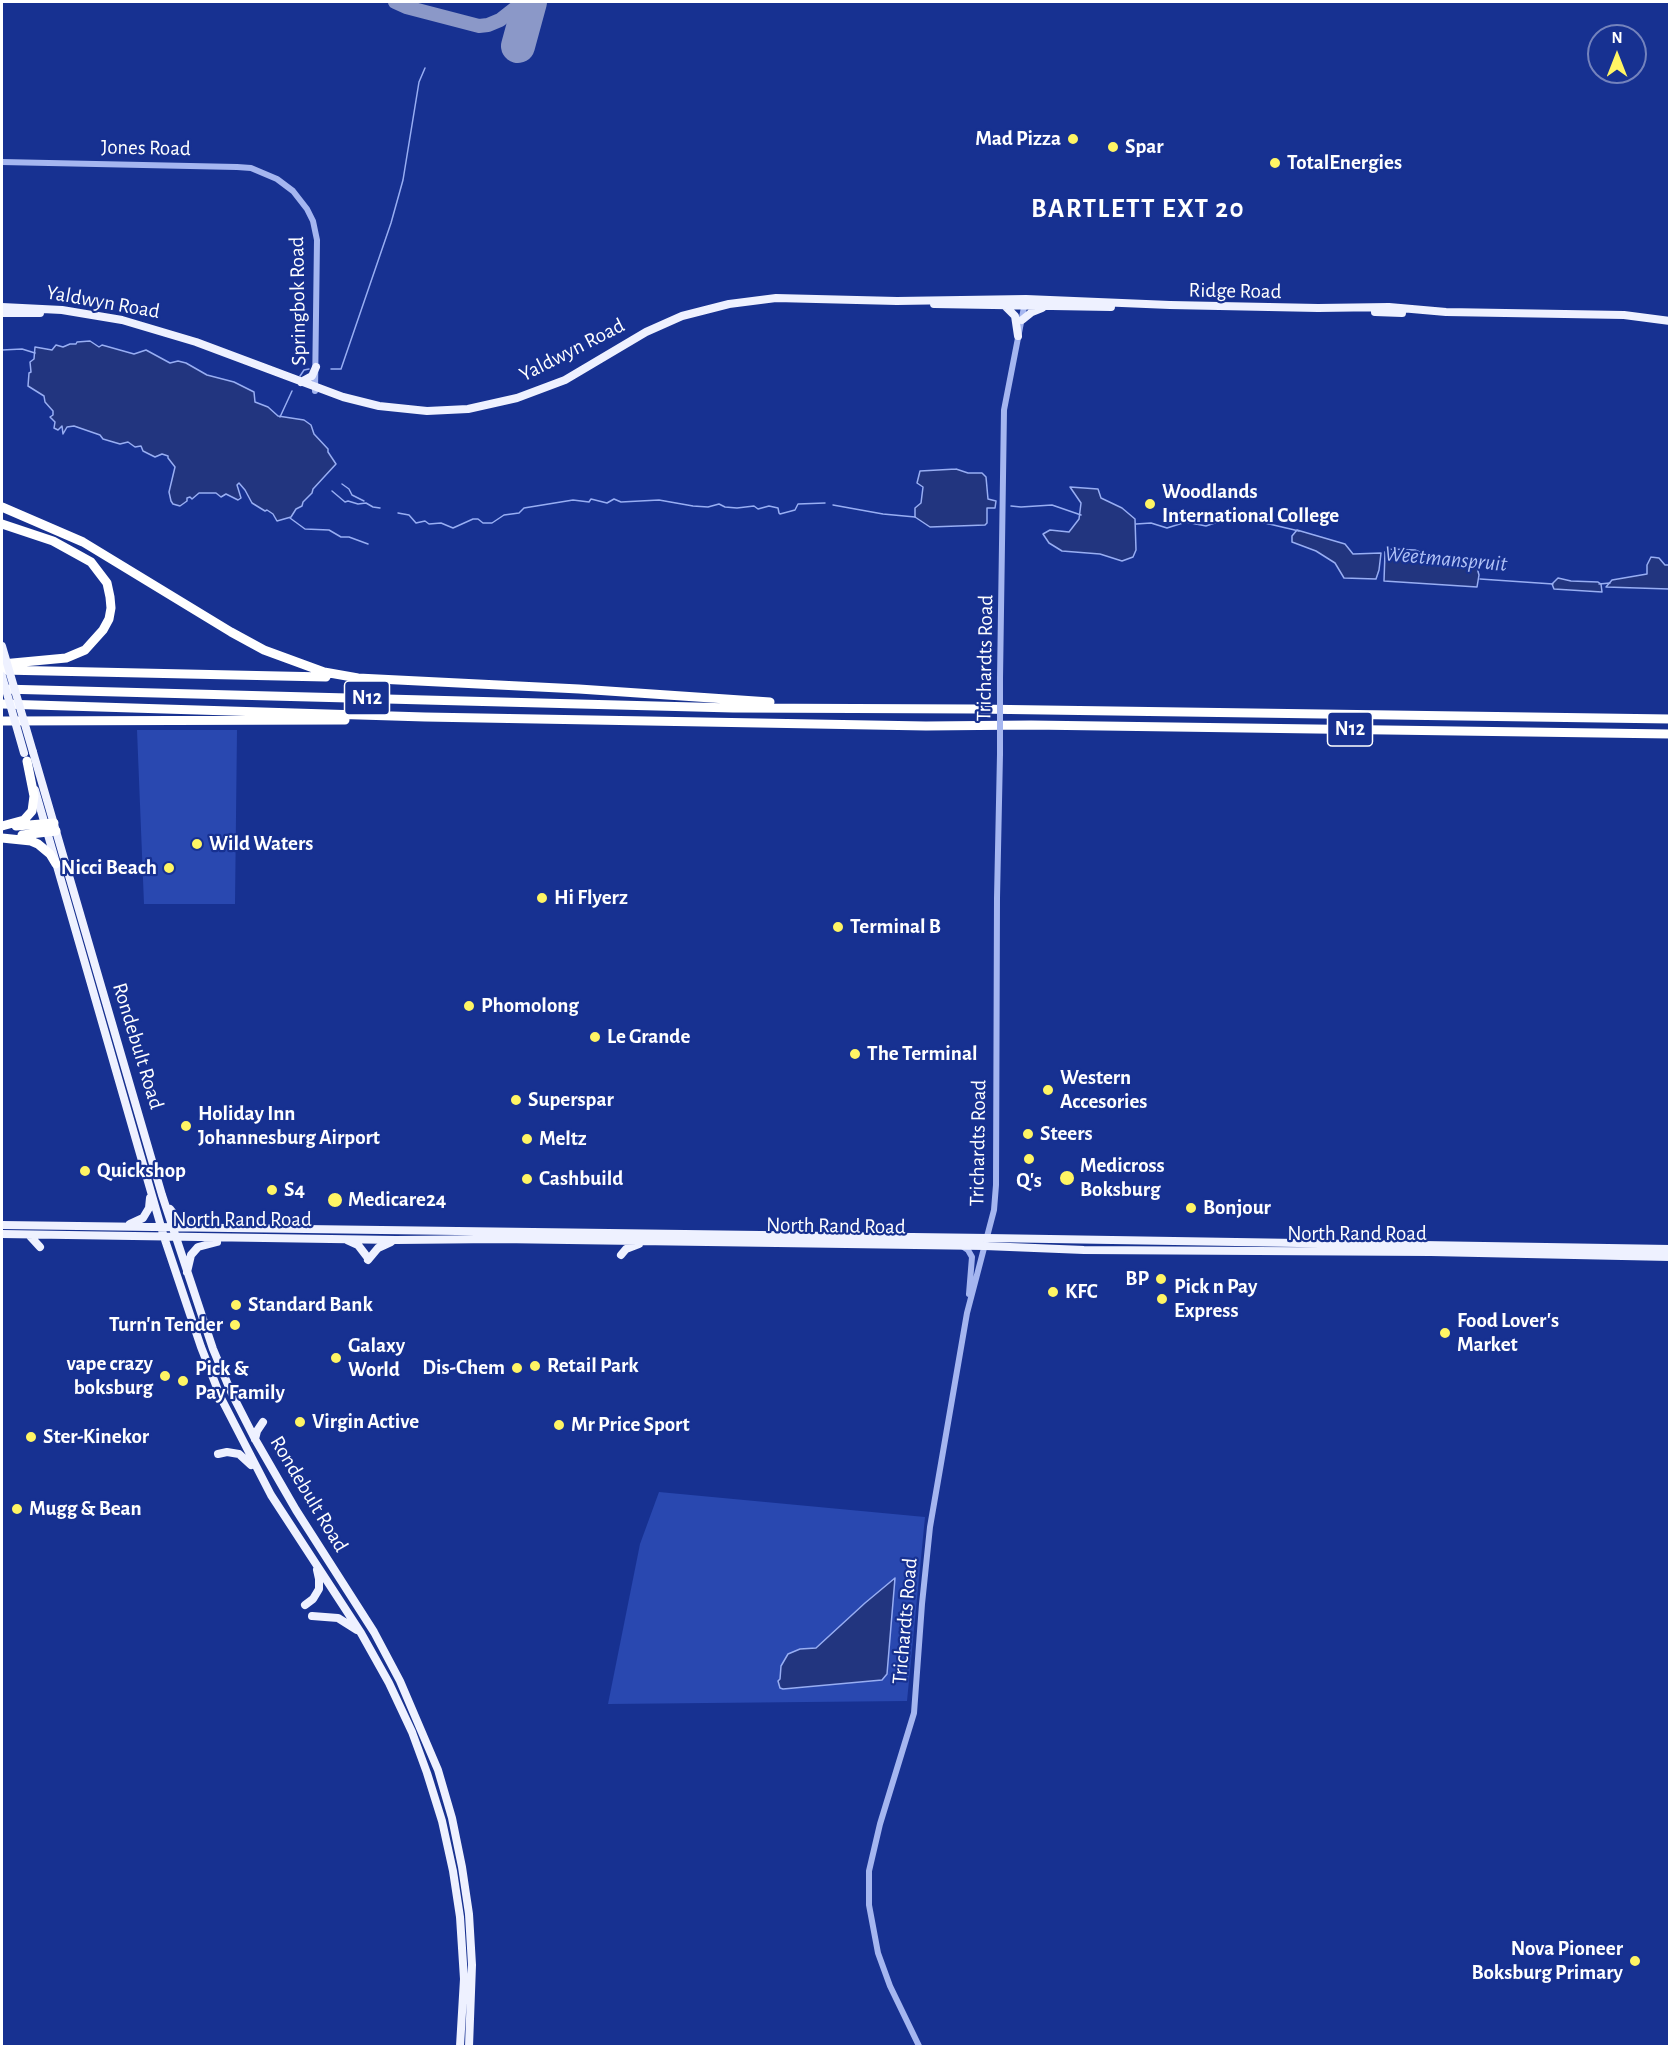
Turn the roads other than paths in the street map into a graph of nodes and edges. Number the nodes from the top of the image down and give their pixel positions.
1 (2, 162) edge
2 (285, 185) joint
3 (1025, 302) junction
4 (1001, 306) junction
5 (1053, 306) junction
6 (2, 307) edge
7 (2, 312) edge
8 (1446, 312) junction
9 (1022, 320) junction
10 (1670, 321) edge
11 (1018, 336) junction
12 (316, 367) junction
13 (300, 382) junction
14 (315, 389) junction
15 (2, 508) edge
16 (2, 525) edge
17 (2, 646) edge
18 (2, 664) edge
19 (2, 670) edge
20 (2, 676) edge
21 (358, 678) junction
22 (2, 689) edge
23 (2, 704) edge
24 (975, 709) junction
25 (425, 717) junction
26 (1670, 719) edge
27 (2, 721) edge
28 (48, 721) junction
29 (2, 725) edge
30 (1670, 734) edge
31 (28, 755) junction
32 (2, 826) edge
33 (51, 827) junction
34 (2, 837) edge
35 (56, 864) junction
36 (149, 1185) junction
37 (162, 1195) junction
38 (2, 1225) edge
39 (108, 1227) junction
40 (162, 1227) junction
41 (172, 1227) junction
42 (196, 1227) junction
43 (2, 1234) edge
44 (28, 1235) junction
45 (164, 1237) junction
46 (176, 1237) junction
47 (239, 1238) junction
48 (345, 1239) junction
49 (396, 1240) junction
50 (768, 1240) junction
51 (643, 1242) junction
52 (987, 1242) junction
53 (960, 1245) junction
54 (40, 1247) dead end
55 (1670, 1249) edge
56 (621, 1256) dead end
57 (1670, 1257) edge
58 (187, 1273) junction
59 (967, 1313) junction
60 (263, 1422) dead end
61 (255, 1439) junction
62 (218, 1454) dead end
63 (260, 1475) junction
64 (314, 1563) junction
65 (305, 1605) dead end
66 (312, 1616) dead end
67 (361, 1633) junction
68 (917, 2044) edge
69 (460, 2046) edge
70 (469, 2046) edge

1 - 2 street, Jones Road
2 - 12 street, Springbok Road
3 - 4 main road, Yaldwyn Road
3 - 5 main road, Ridge Road
3 - 8 main road, Ridge Road
3 - 9 street, Trichardts Road
3 - 14 main road, Yaldwyn Road
4 - 11 main road
4 - 14 main road, Yaldwyn Road
5 - 8 main road, Ridge Road
5 - 9 main road
6 - 13 main road, Yaldwyn Road
7 - 14 main road, Yaldwyn Road
8 - 10 main road, Ridge Road
9 - 11 street, Trichardts Road
11 - 52 street, Trichardts Road, bridge
12 - 13 main road
12 - 14 street, Springbok Road
13 - 14 main road, Yaldwyn Road
15 - 21 highway
16 - 18 highway
17 - 31 main road, Rondebult Road, bridge
19 - 21 highway
20 - 31 main road, Rondebult Road, bridge
21 - 24 highway
22 - 24 highway, N12
23 - 25 highway, N12
24 - 26 highway, N12
25 - 28 highway
25 - 30 highway, N12
27 - 28 highway
28 - 29 highway
31 - 32 highway
31 - 33 main road, Rondebult Road
32 - 33 highway
33 - 34 highway
33 - 35 main road, Rondebult Road
33 - 37 main road, Rondebult Road
34 - 35 highway
35 - 36 main road, Rondebult Road
36 - 39 main road
36 - 40 main road, Rondebult Road
37 - 41 main road, Rondebult Road
37 - 42 main road
38 - 39 main road, North Rand Road
39 - 40 main road, North Rand Road
40 - 41 main road, North Rand Road
40 - 45 main road, Rondebult Road
41 - 42 main road, North Rand Road
41 - 46 main road, Rondebult Road
42 - 50 main road, North Rand Road
43 - 44 main road, North Rand Road
44 - 45 main road, North Rand Road
44 - 54 main road
45 - 46 main road, North Rand Road
45 - 63 main road, Rondebult Road
46 - 47 main road, North Rand Road
46 - 58 main road, Rondebult Road
47 - 48 main road, North Rand Road
47 - 58 main road
48 - 49 main road, North Rand Road
48 - 49 main road
49 - 51 main road, North Rand Road
50 - 51 main road, North Rand Road
50 - 52 main road, North Rand Road
50 - 53 main road, North Rand Road
51 - 56 main road
52 - 53 main road, North Rand Road
52 - 55 main road, North Rand Road
52 - 57 main road, North Rand Road
52 - 59 street, Trichardts Road
53 - 59 street
58 - 61 main road, Rondebult Road
59 - 68 street, Trichardts Road
60 - 61 main road
61 - 70 main road, Rondebult Road
62 - 63 main road
63 - 64 main road, Rondebult Road
64 - 65 main road
64 - 67 main road, Rondebult Road
66 - 67 main road
67 - 69 main road, Rondebult Road

